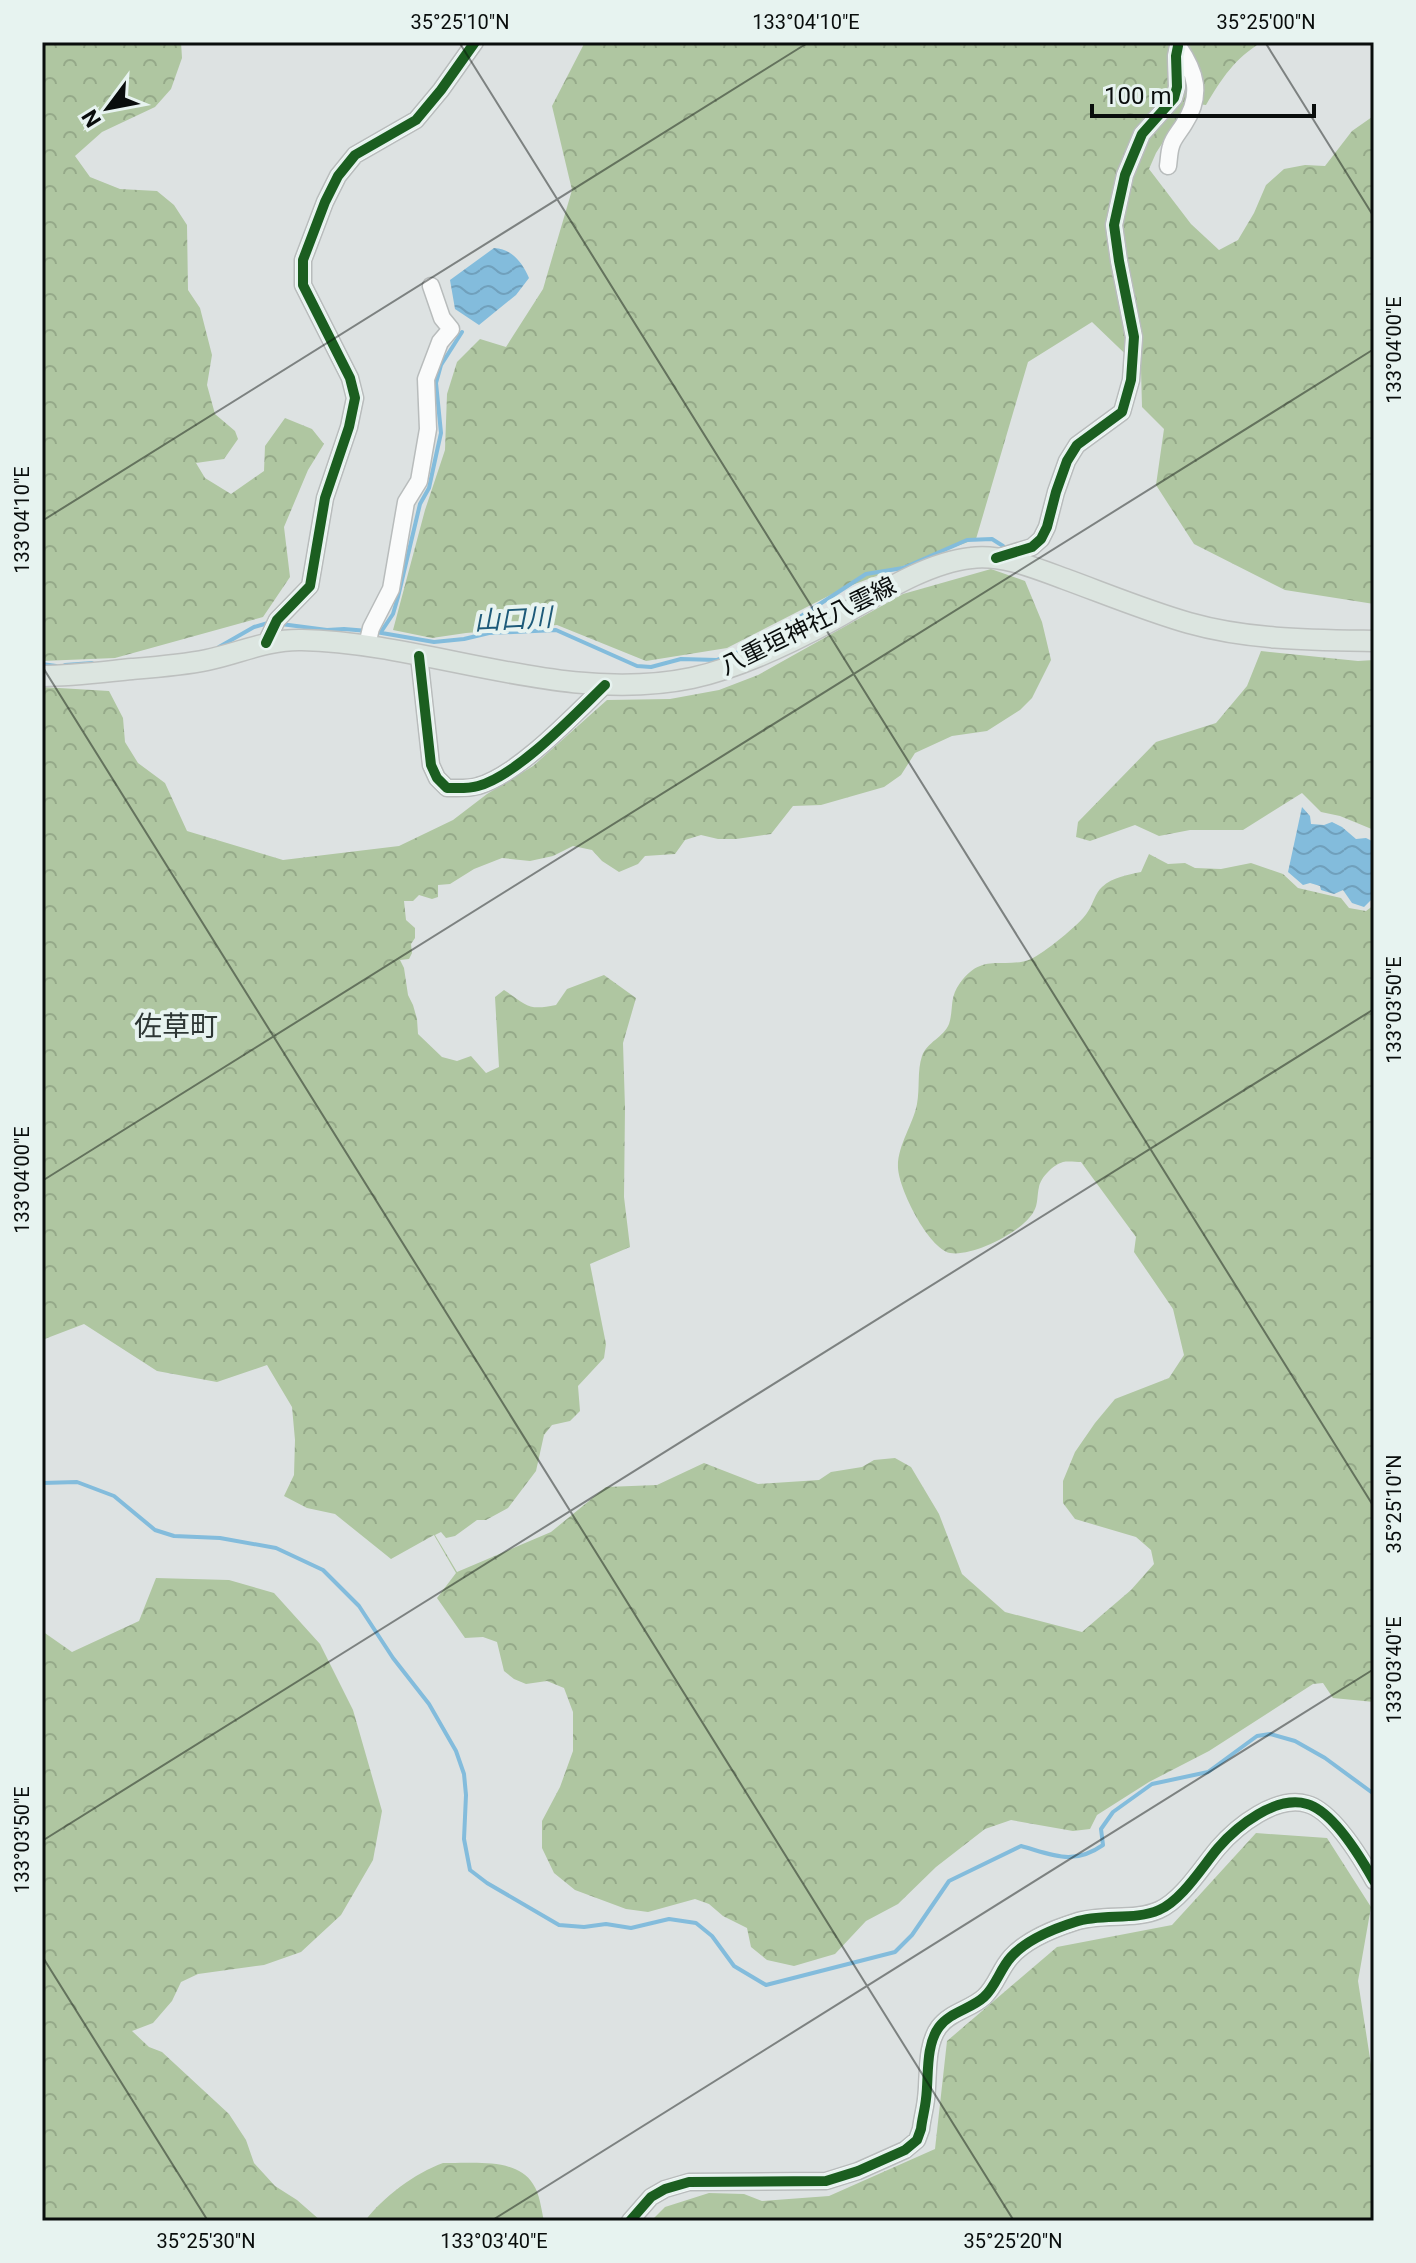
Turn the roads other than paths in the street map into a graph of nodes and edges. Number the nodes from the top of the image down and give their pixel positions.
1 (475, 42) edge
2 (1178, 44) edge
3 (1168, 166) dead end
4 (431, 286) dead end
5 (996, 558) junction
6 (272, 630) junction
7 (369, 636) junction
8 (1374, 641) edge
9 (419, 656) junction
10 (42, 676) edge
11 (605, 685) junction
12 (1374, 1881) edge
13 (630, 2221) edge

1 - 6 street
2 - 3 street
2 - 5 street
4 - 7 street
5 - 8 main road, 八重垣神社八雲線
5 - 11 main road, 八重垣神社八雲線
6 - 7 main road, 八重垣神社八雲線
6 - 10 main road, 八重垣神社八雲線
7 - 9 main road, 八重垣神社八雲線
9 - 11 main road, 八重垣神社八雲線
9 - 11 street
12 - 13 street

